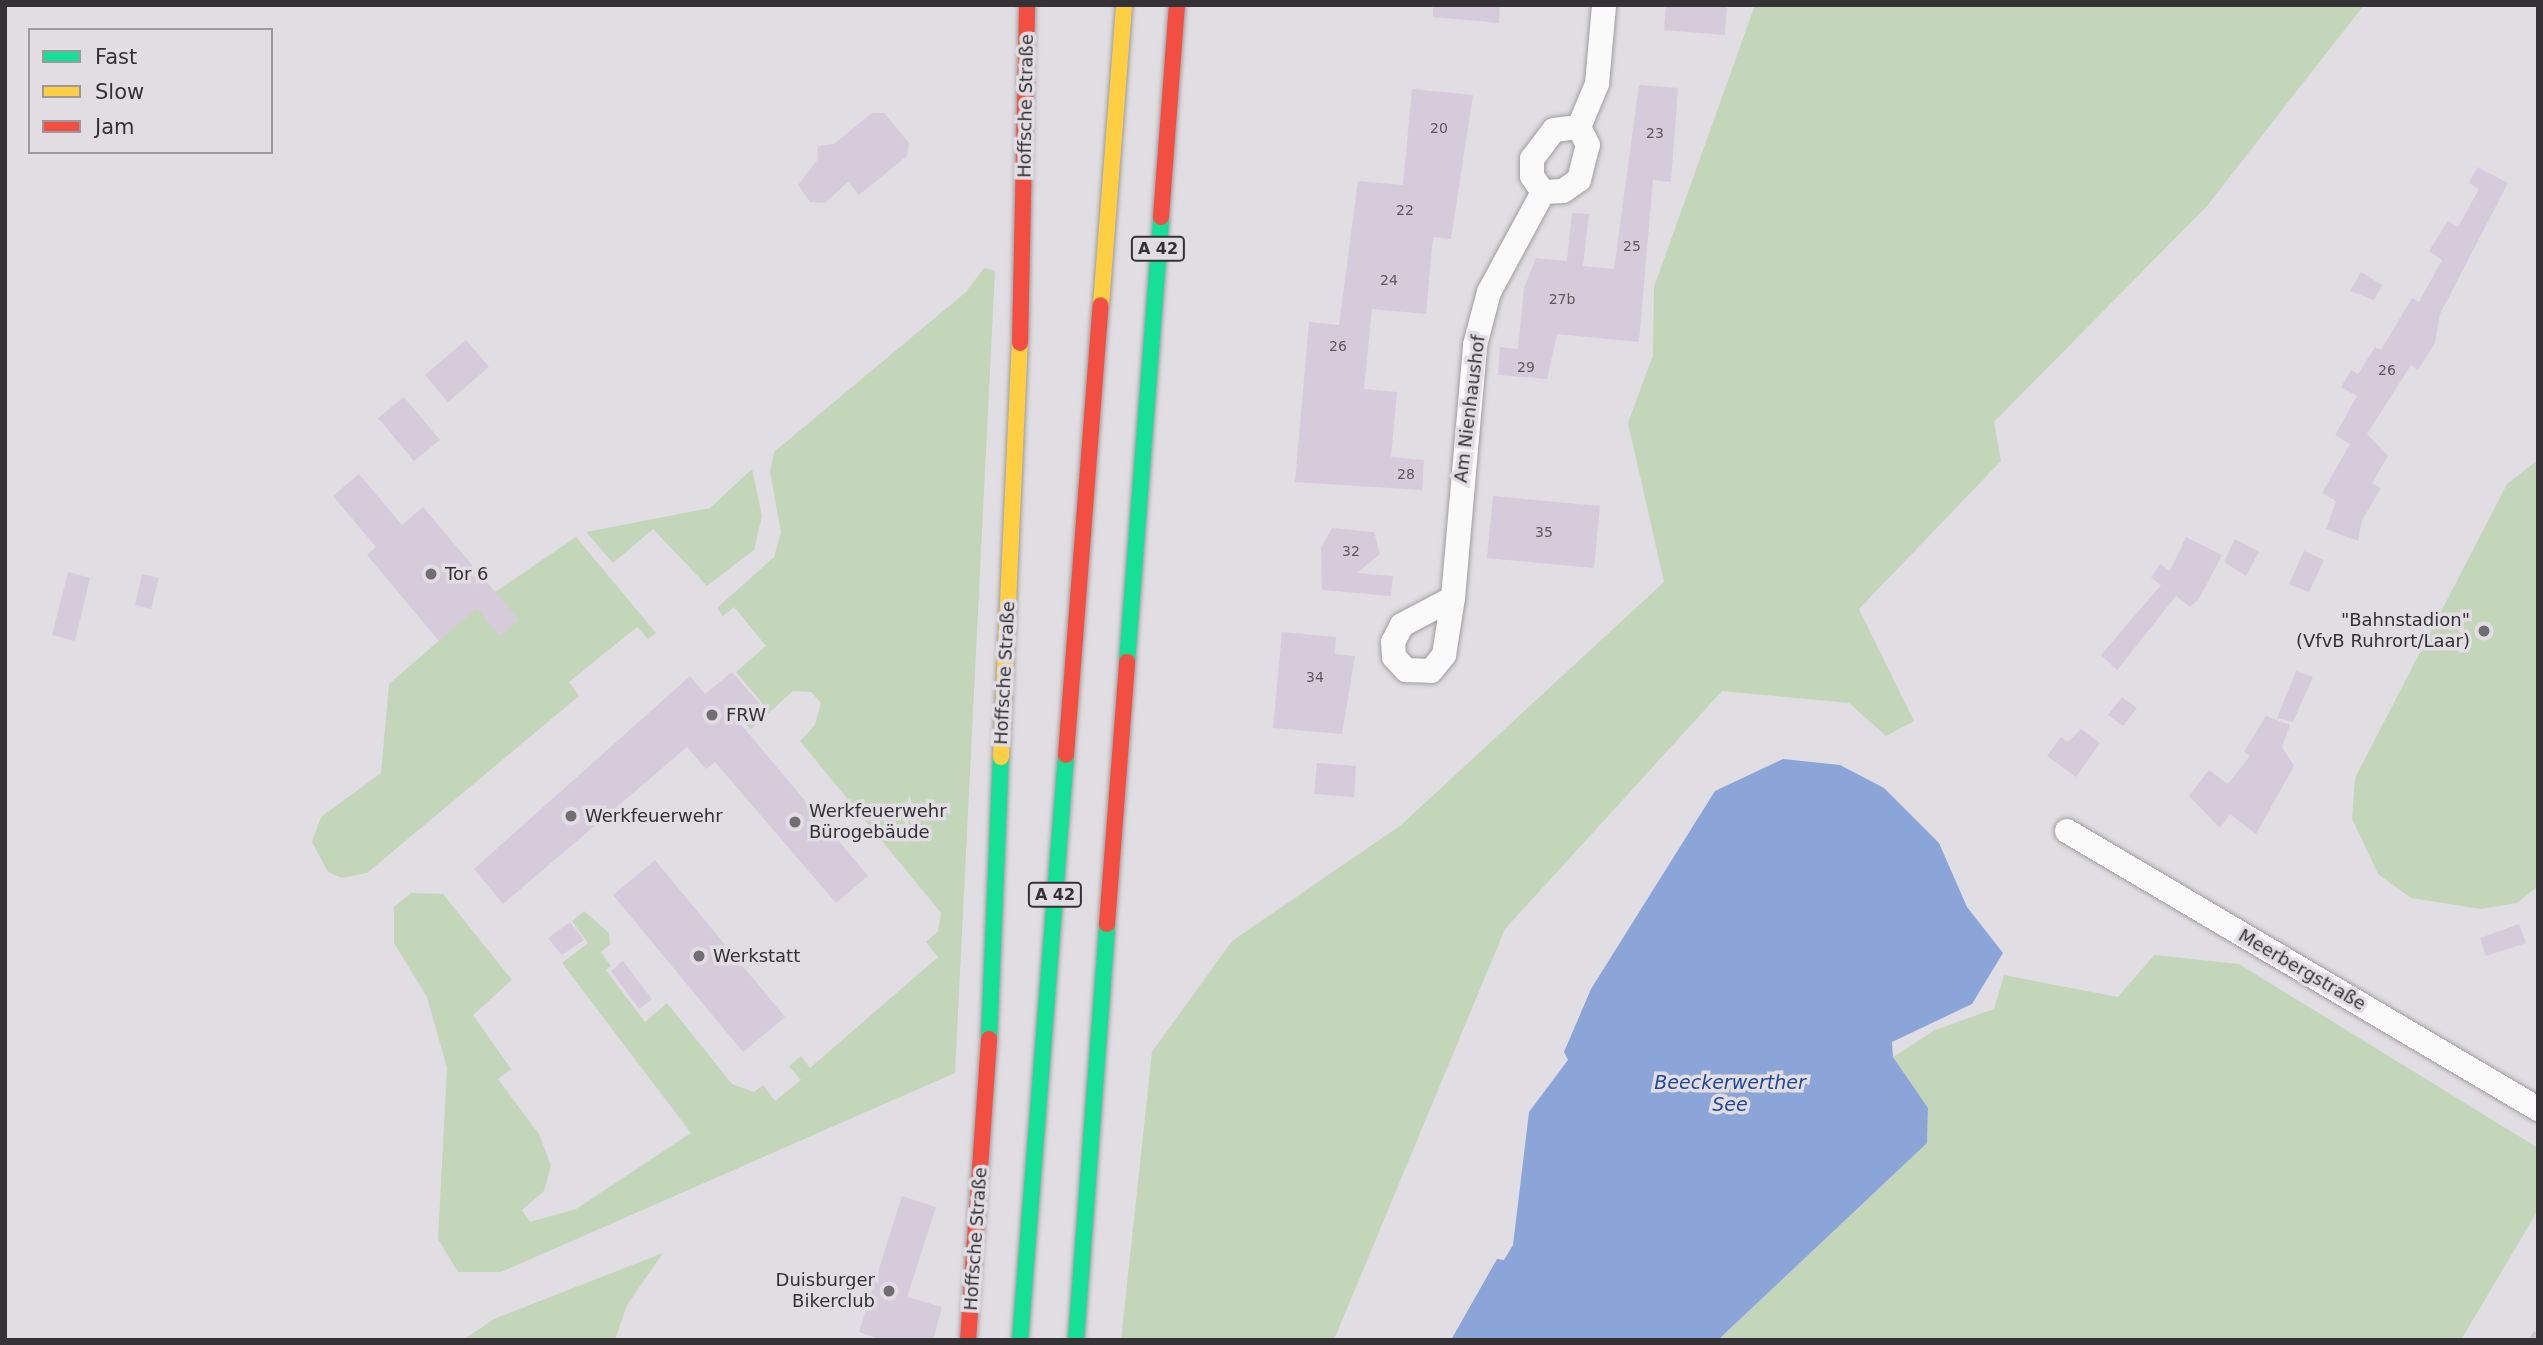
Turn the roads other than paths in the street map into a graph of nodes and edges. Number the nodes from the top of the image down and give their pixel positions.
1 (1027, 5) edge
2 (1124, 5) edge
3 (1177, 5) edge
4 (1604, 5) edge
5 (1579, 127) junction
6 (1543, 192) junction
7 (1452, 598) dead end
8 (2067, 831) dead end
9 (2538, 1109) edge
10 (968, 1340) edge
11 (1020, 1340) edge
12 (1076, 1340) edge

1 - 10 main road, Hoffsche Straße
2 - 11 main road, A 42
3 - 12 main road, A 42
4 - 5 street
5 - 6 street
5 - 6 street
6 - 7 street, Am Nienhaushof
8 - 9 street, Meerbergstraße

